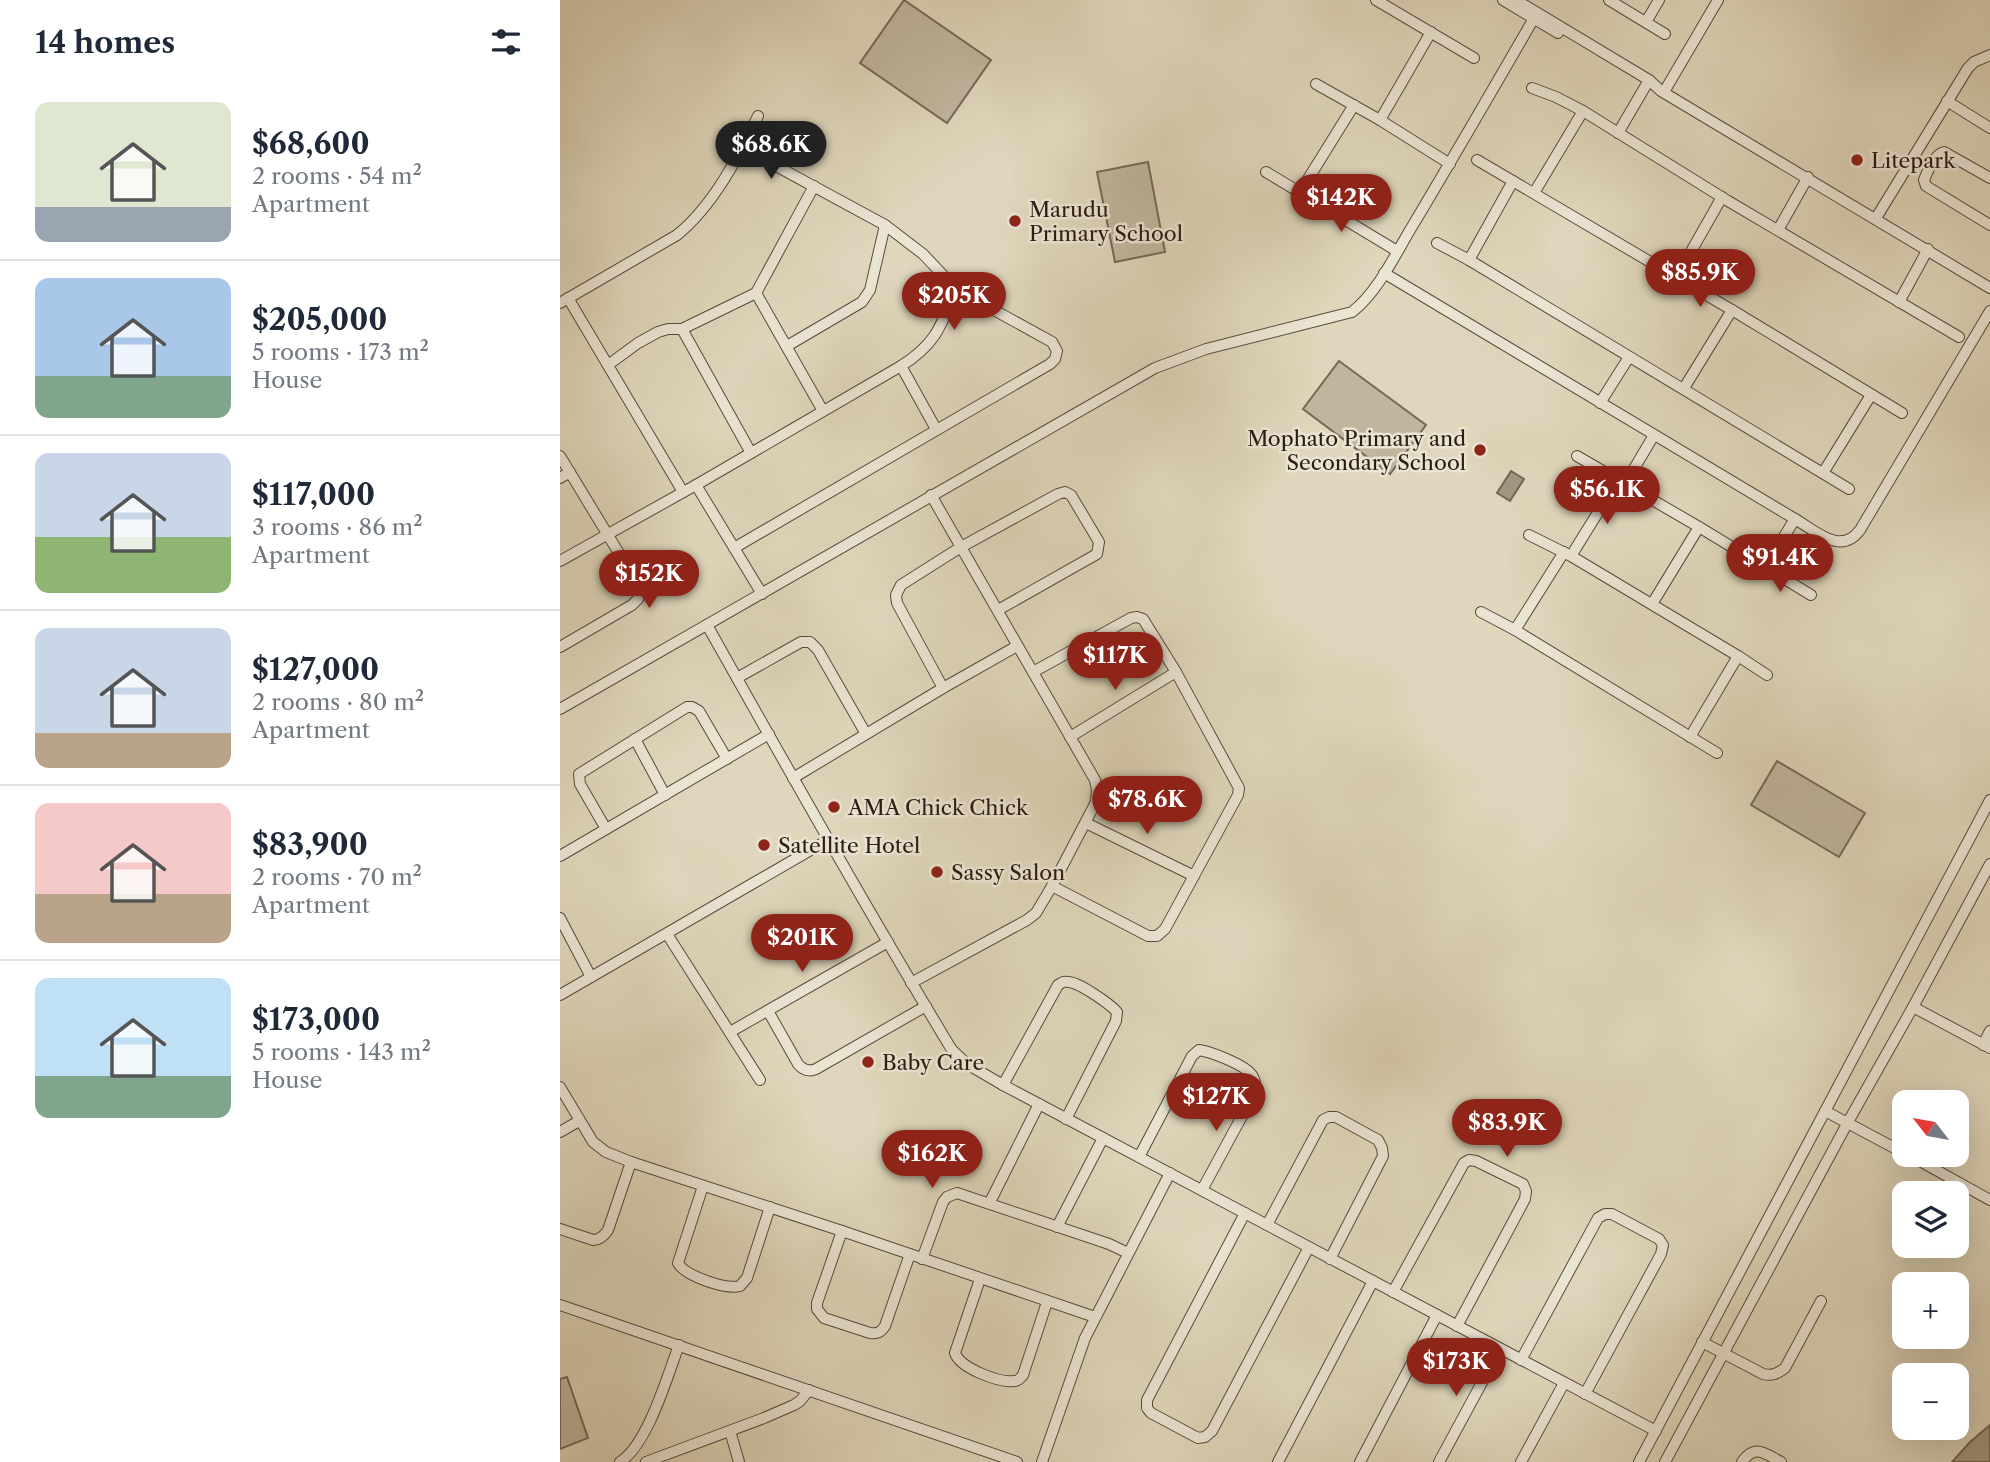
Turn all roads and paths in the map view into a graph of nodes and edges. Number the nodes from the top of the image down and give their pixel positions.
1 (1503, 0) edge
2 (1516, 0) edge
3 (1609, 0) edge
4 (1659, 0) edge
5 (1718, 0) edge
6 (1383, 2) edge
7 (1535, 16) junction
8 (1646, 22) junction
9 (1431, 32) junction
10 (1665, 34) dead end
11 (1990, 55) edge
12 (1474, 58) dead end
13 (1647, 82) junction
14 (1316, 84) dead end
15 (1531, 88) dead end
16 (1662, 91) junction
17 (1947, 101) junction
18 (1354, 105) junction
19 (1583, 111) junction
20 (758, 116) dead end
21 (1380, 120) junction
22 (1990, 128) edge
23 (1618, 134) junction
24 (743, 148) junction
25 (1914, 155) junction
26 (1477, 160) dead end
27 (1450, 164) junction
28 (1931, 165) junction
29 (1266, 172) dead end
30 (1808, 177) junction
31 (1990, 178) edge
32 (1513, 180) junction
33 (814, 186) junction
34 (1300, 192) junction
35 (1534, 193) junction
36 (1722, 197) junction
37 (1875, 218) junction
38 (885, 225) junction
39 (1990, 225) edge
40 (1778, 230) junction
41 (1437, 243) dead end
42 (1928, 249) junction
43 (1397, 251) junction
44 (1469, 260) junction
45 (1384, 273) junction
46 (1676, 278) junction
47 (1990, 288) edge
48 (956, 289) junction
49 (756, 293) junction
50 (564, 301) edge
51 (1899, 302) junction
52 (1732, 310) junction
53 (1990, 312) edge
54 (682, 329) junction
55 (1959, 337) dead end
56 (787, 346) junction
57 (1629, 357) junction
58 (608, 365) junction
59 (901, 366) junction
60 (1684, 388) junction
61 (1871, 395) junction
62 (1600, 403) junction
63 (823, 411) junction
64 (1902, 413) dead end
65 (936, 429) junction
66 (1654, 435) junction
67 (751, 453) junction
68 (560, 456) edge
69 (1577, 456) dead end
70 (1823, 473) junction
71 (565, 475) edge
72 (1621, 482) junction
73 (696, 485) junction
74 (1849, 489) dead end
75 (683, 492) junction
76 (931, 495) junction
77 (1795, 519) junction
78 (1699, 527) junction
79 (608, 534) junction
80 (1529, 535) dead end
81 (961, 547) junction
82 (734, 548) junction
83 (1567, 554) junction
84 (560, 561) edge
85 (1765, 567) junction
86 (762, 594) junction
87 (1811, 595) dead end
88 (1652, 604) junction
89 (998, 610) junction
90 (1480, 612) dead end
91 (707, 625) junction
92 (1515, 630) junction
93 (1017, 646) junction
94 (560, 647) edge
95 (1738, 656) junction
96 (1033, 672) junction
97 (1176, 672) junction
98 (1767, 675) dead end
99 (737, 678) junction
100 (943, 688) junction
101 (560, 709) edge
102 (769, 734) junction
103 (866, 734) junction
104 (1070, 737) junction
105 (1690, 737) junction
106 (635, 739) junction
107 (1717, 753) dead end
108 (727, 759) junction
109 (793, 778) junction
110 (665, 795) junction
111 (1990, 800) edge
112 (1086, 824) junction
113 (606, 829) junction
114 (828, 840) junction
115 (560, 856) edge
116 (1990, 864) edge
117 (1194, 876) junction
118 (1052, 886) junction
119 (560, 918) edge
120 (667, 934) junction
121 (888, 942) junction
122 (591, 977) junction
123 (911, 982) junction
124 (560, 995) edge
125 (926, 1006) junction
126 (1913, 1007) junction
127 (768, 1012) junction
128 (1990, 1031) edge
129 (730, 1032) junction
130 (1986, 1047) edge
131 (760, 1080) dead end
132 (1003, 1085) junction
133 (560, 1087) edge
134 (1039, 1104) junction
135 (1825, 1111) junction
136 (1066, 1119) junction
137 (579, 1121) junction
138 (1848, 1122) junction
139 (560, 1132) edge
140 (1103, 1138) junction
141 (1892, 1146) edge
142 (1139, 1157) junction
143 (631, 1162) junction
144 (1930, 1167) edge
145 (1170, 1173) junction
146 (703, 1186) junction
147 (1202, 1190) junction
148 (1990, 1200) edge
149 (990, 1202) junction
150 (770, 1208) junction
151 (1245, 1213) junction
152 (1267, 1225) junction
153 (1057, 1227) junction
154 (560, 1229) edge
155 (842, 1231) junction
156 (1309, 1247) junction
157 (910, 1254) junction
158 (1128, 1254) junction
159 (922, 1259) junction
160 (1330, 1259) junction
161 (980, 1279) junction
162 (1373, 1281) junction
163 (1393, 1292) junction
164 (1821, 1301) dead end
165 (1047, 1302) junction
166 (560, 1305) edge
167 (1437, 1315) junction
168 (1095, 1317) junction
169 (1457, 1326) junction
170 (1702, 1342) junction
171 (679, 1345) junction
172 (1500, 1349) junction
173 (1724, 1354) junction
174 (1521, 1360) junction
175 (1564, 1383) junction
176 (809, 1390) junction
177 (1585, 1394) junction
178 (730, 1431) junction
179 (1656, 1431) junction
180 (622, 1462) edge
181 (646, 1462) edge
182 (740, 1462) edge
183 (1017, 1462) edge
184 (1042, 1462) edge
185 (1278, 1462) edge
186 (1360, 1462) edge
187 (1439, 1462) edge
188 (1521, 1462) edge
189 (1639, 1462) edge
190 (1665, 1462) edge
191 (1742, 1462) edge
192 (1781, 1462) edge

1 - 7 street
2 - 7 street
3 - 8 street
4 - 8 street
5 - 16 street
6 - 9 street
7 - 13 street
7 - 27 street
8 - 10 street
9 - 12 street
9 - 21 street
11 - 17 street
13 - 16 street
13 - 23 street
14 - 18 street
15 - 19 street
16 - 30 street
17 - 22 street
17 - 25 street
18 - 21 street
18 - 34 street
19 - 23 street
19 - 35 street
20 - 24 street
21 - 27 street
23 - 36 street
24 - 33 street
24 - 50 street
25 - 28 street
25 - 37 street
26 - 32 street
27 - 43 street
28 - 31 street
28 - 39 street
29 - 34 street
30 - 37 street
30 - 40 street
32 - 35 street
32 - 44 street
33 - 38 street
33 - 49 street
34 - 43 street
35 - 46 street
36 - 40 street
36 - 46 street
37 - 42 street
38 - 48 street
38 - 56 street
40 - 51 street
41 - 44 street
42 - 47 street
42 - 51 street
43 - 45 street
44 - 57 street
45 - 62 street
45 - 76 street
46 - 52 street
48 - 59 street
48 - 65 street
49 - 54 street
49 - 56 street
50 - 58 street
51 - 55 street
52 - 60 street
52 - 61 street
53 - 77 street
54 - 58 street
54 - 67 street
56 - 63 street
57 - 60 street
57 - 62 street
58 - 75 street
59 - 63 street
59 - 65 street
60 - 70 street
61 - 64 street
61 - 70 street
62 - 66 street
63 - 67 street
65 - 82 street
66 - 72 street
66 - 77 street
67 - 73 street
68 - 71 street
69 - 72 street
70 - 74 street
71 - 79 street
72 - 78 street
72 - 83 street
73 - 75 street
73 - 82 street
75 - 79 street
76 - 81 street
76 - 86 street
77 - 85 street
78 - 85 street
78 - 88 street
79 - 84 street
79 - 94 street
80 - 83 street
81 - 89 street
81 - 89 street
81 - 100 street
82 - 86 street
83 - 88 street
83 - 92 street
85 - 87 street
86 - 91 street
88 - 95 street
89 - 93 street
90 - 92 street
91 - 99 street
91 - 101 street
92 - 105 street
93 - 96 street
93 - 100 street
95 - 98 street
95 - 105 street
96 - 97 street
96 - 104 street
97 - 104 street
97 - 117 street
99 - 102 street
99 - 103 street
100 - 103 street
102 - 108 street
102 - 109 street
103 - 109 street
104 - 112 street
105 - 107 street
106 - 108 street
106 - 110 street
106 - 113 street
108 - 110 street
109 - 114 street
110 - 113 street
111 - 135 street
112 - 117 street
112 - 118 street
113 - 115 street
114 - 120 street
114 - 121 street
116 - 126 street
117 - 118 street
118 - 123 street
119 - 122 street
120 - 122 street
120 - 129 street
121 - 123 street
121 - 127 street
122 - 124 street
123 - 125 street
125 - 127 street
125 - 132 street
126 - 130 street
126 - 138 street
127 - 129 street
128 - 130 street
129 - 131 street
132 - 134 street
132 - 136 street
133 - 137 street
134 - 136 street
134 - 149 street
135 - 138 street
135 - 170 street
136 - 140 street
137 - 139 street
137 - 143 street
138 - 141 street
138 - 173 street
140 - 142 street
140 - 153 street
142 - 145 street
142 - 147 street
143 - 146 street
143 - 154 street
144 - 148 street
145 - 147 street
145 - 158 street
146 - 150 street
146 - 150 street
147 - 151 street
149 - 153 street
149 - 159 street
150 - 155 street
151 - 152 street
151 - 156 street
152 - 156 street
152 - 160 street
153 - 158 street
155 - 157 street
155 - 157 street
156 - 160 street
157 - 159 street
158 - 168 street
159 - 161 street
160 - 162 street
161 - 165 street
161 - 165 street
162 - 163 street
162 - 185 street
163 - 167 street
163 - 169 street
164 - 173 street
165 - 168 street
166 - 171 street
167 - 169 street
167 - 186 street
168 - 184 street
169 - 172 street
170 - 173 street
170 - 179 street
171 - 176 street
171 - 180 street
172 - 174 street
172 - 187 street
173 - 190 street
174 - 175 street
174 - 177 street
175 - 177 street
175 - 188 street
176 - 178 street
176 - 183 street
177 - 179 street
178 - 181 street
178 - 182 street
179 - 189 street
191 - 192 street

